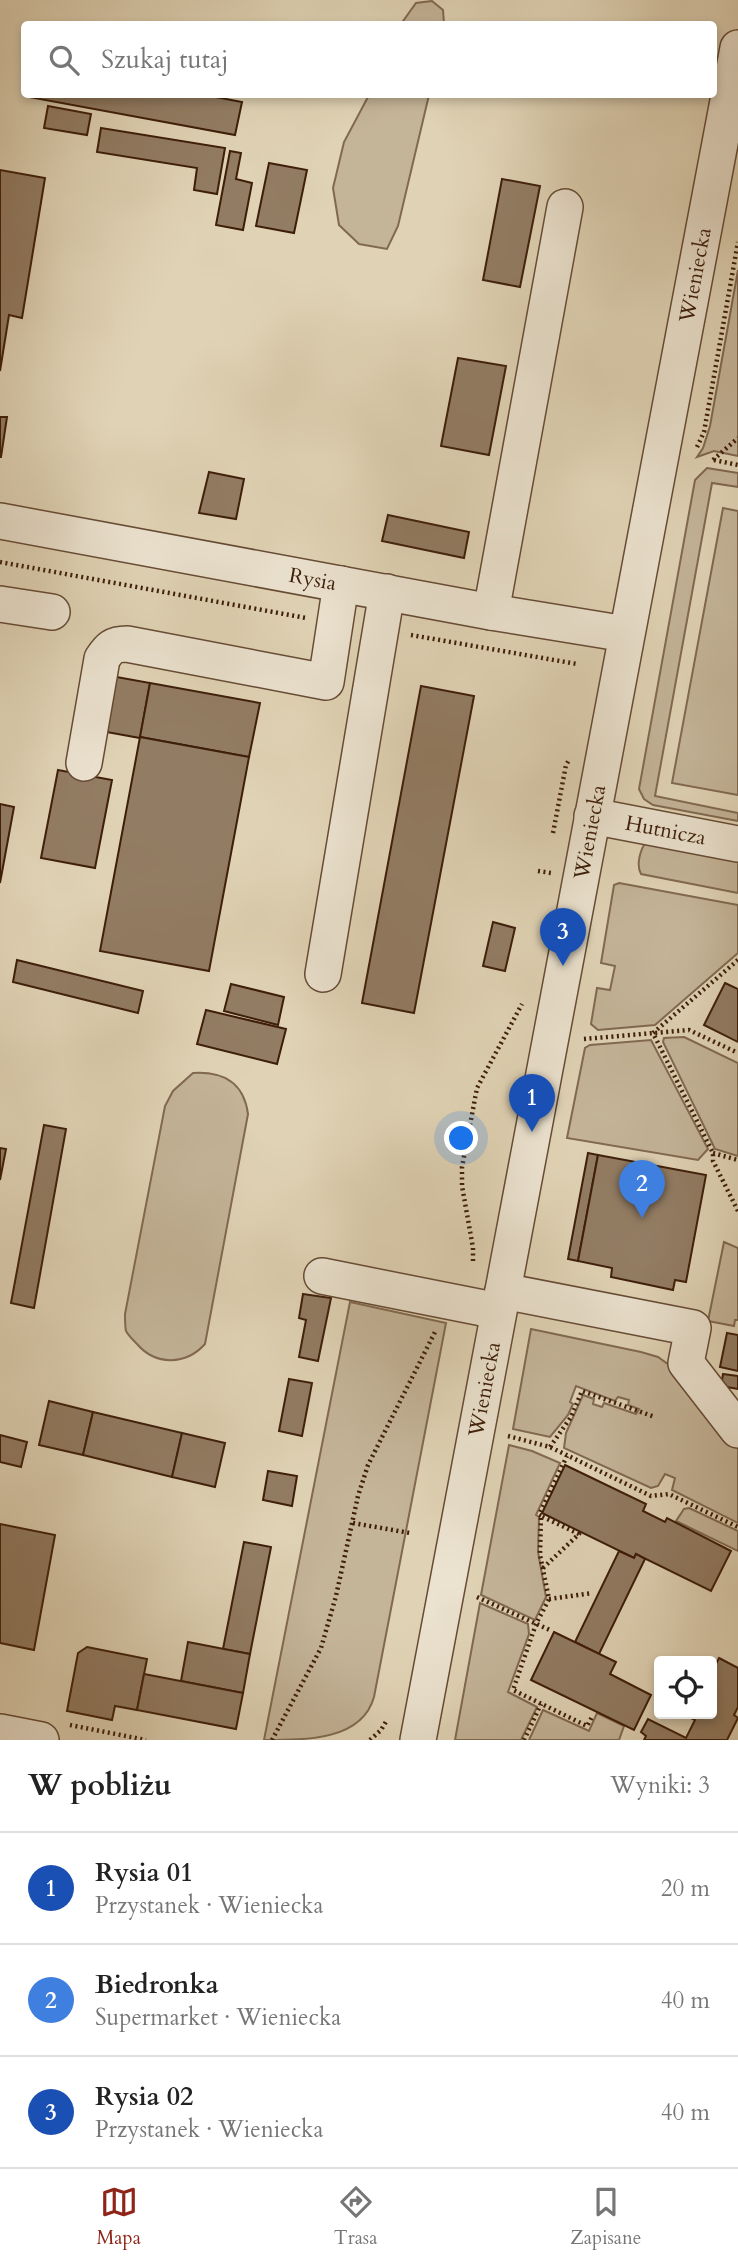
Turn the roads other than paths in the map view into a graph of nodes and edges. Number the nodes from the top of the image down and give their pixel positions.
1 (738, 48) edge
2 (565, 207) dead end
3 (0, 521) edge
4 (341, 584) junction
5 (387, 592) junction
6 (1, 612) edge
7 (52, 612) dead end
8 (491, 612) junction
9 (626, 634) junction
10 (84, 763) dead end
11 (592, 816) junction
12 (738, 844) edge
13 (323, 974) dead end
14 (322, 1276) dead end
15 (489, 1302) junction
16 (738, 1430) edge
17 (54, 1732) edge
18 (1, 1735) edge
19 (418, 1740) edge

1 - 9 street, Wieniecka
2 - 8 street
3 - 4 street, Rysia
4 - 5 street, Rysia
4 - 10 street
5 - 8 street, Rysia
5 - 13 street
6 - 7 street
8 - 9 street, Rysia
9 - 11 street, Wieniecka
11 - 12 street, Hutnicza
11 - 15 street, Wieniecka
14 - 15 street
15 - 16 street
15 - 19 street, Wieniecka
17 - 18 street

